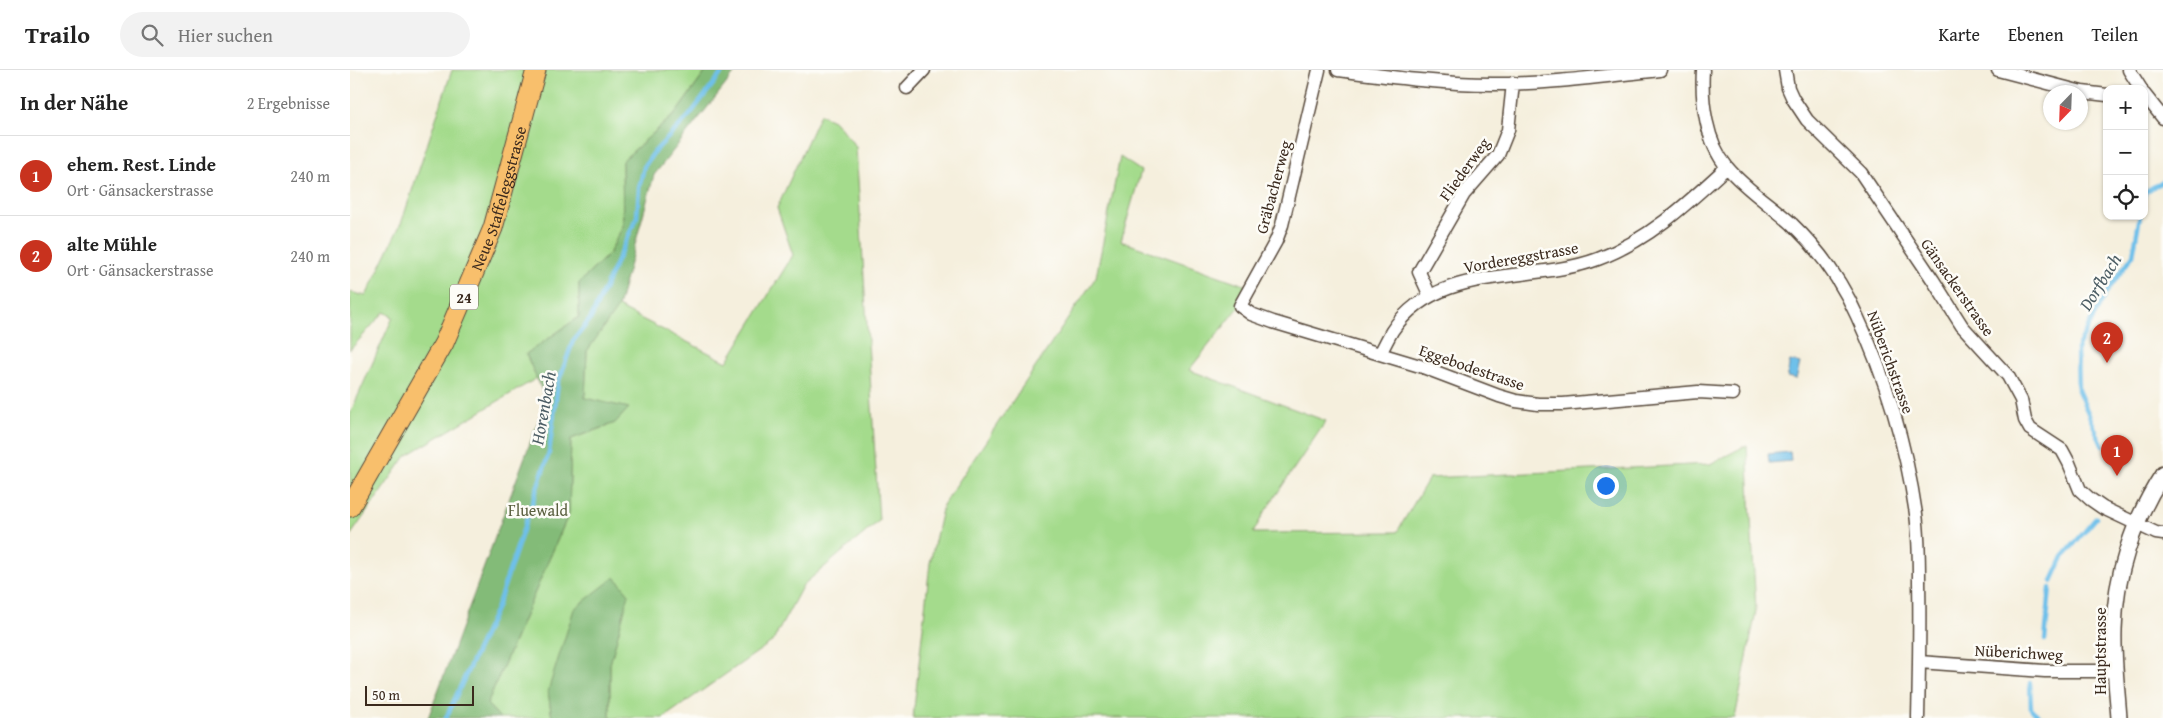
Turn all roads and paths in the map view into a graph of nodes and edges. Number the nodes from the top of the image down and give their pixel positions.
1 (536, 70) edge
2 (924, 70) edge
3 (1319, 70) edge
4 (1338, 70) edge
5 (1660, 70) edge
6 (1703, 70) edge
7 (1785, 70) edge
8 (1998, 70) edge
9 (2129, 70) edge
10 (1513, 83) junction
11 (2138, 85) edge
12 (907, 88) dead end
13 (2103, 95) edge
14 (2148, 99) edge
15 (2163, 118) edge
16 (1727, 167) junction
17 (1430, 296) junction
18 (1240, 306) joint
19 (1380, 354) junction
20 (1733, 394) dead end
21 (2163, 474) edge
22 (350, 507) edge
23 (2136, 523) junction
24 (2163, 534) edge
25 (1919, 662) junction
26 (2116, 671) junction
27 (1918, 718) edge
28 (2119, 718) edge

1 - 22 main road, Neue Staffeleggstrasse / 24
2 - 12 street
3 - 18 street, Gräbacherweg
4 - 10 street
5 - 10 street
6 - 16 street, Nüberichstrasse
7 - 23 street, Gänsackerstrasse
8 - 13 street
9 - 11 street
10 - 17 street, Fliederweg
14 - 15 street
16 - 17 street, Vordereggstrasse
16 - 25 street, Nüberichstrasse
17 - 19 street, Vordereggstrasse
18 - 19 street, Eggebodestrasse
19 - 20 street, Eggebodestrasse
21 - 23 street, Hauptstrasse
23 - 24 street, Gänsackerstrasse
23 - 26 street, Hauptstrasse
25 - 26 street, Nüberichweg
25 - 27 street, Nüberichstrasse
26 - 28 street, Hauptstrasse

